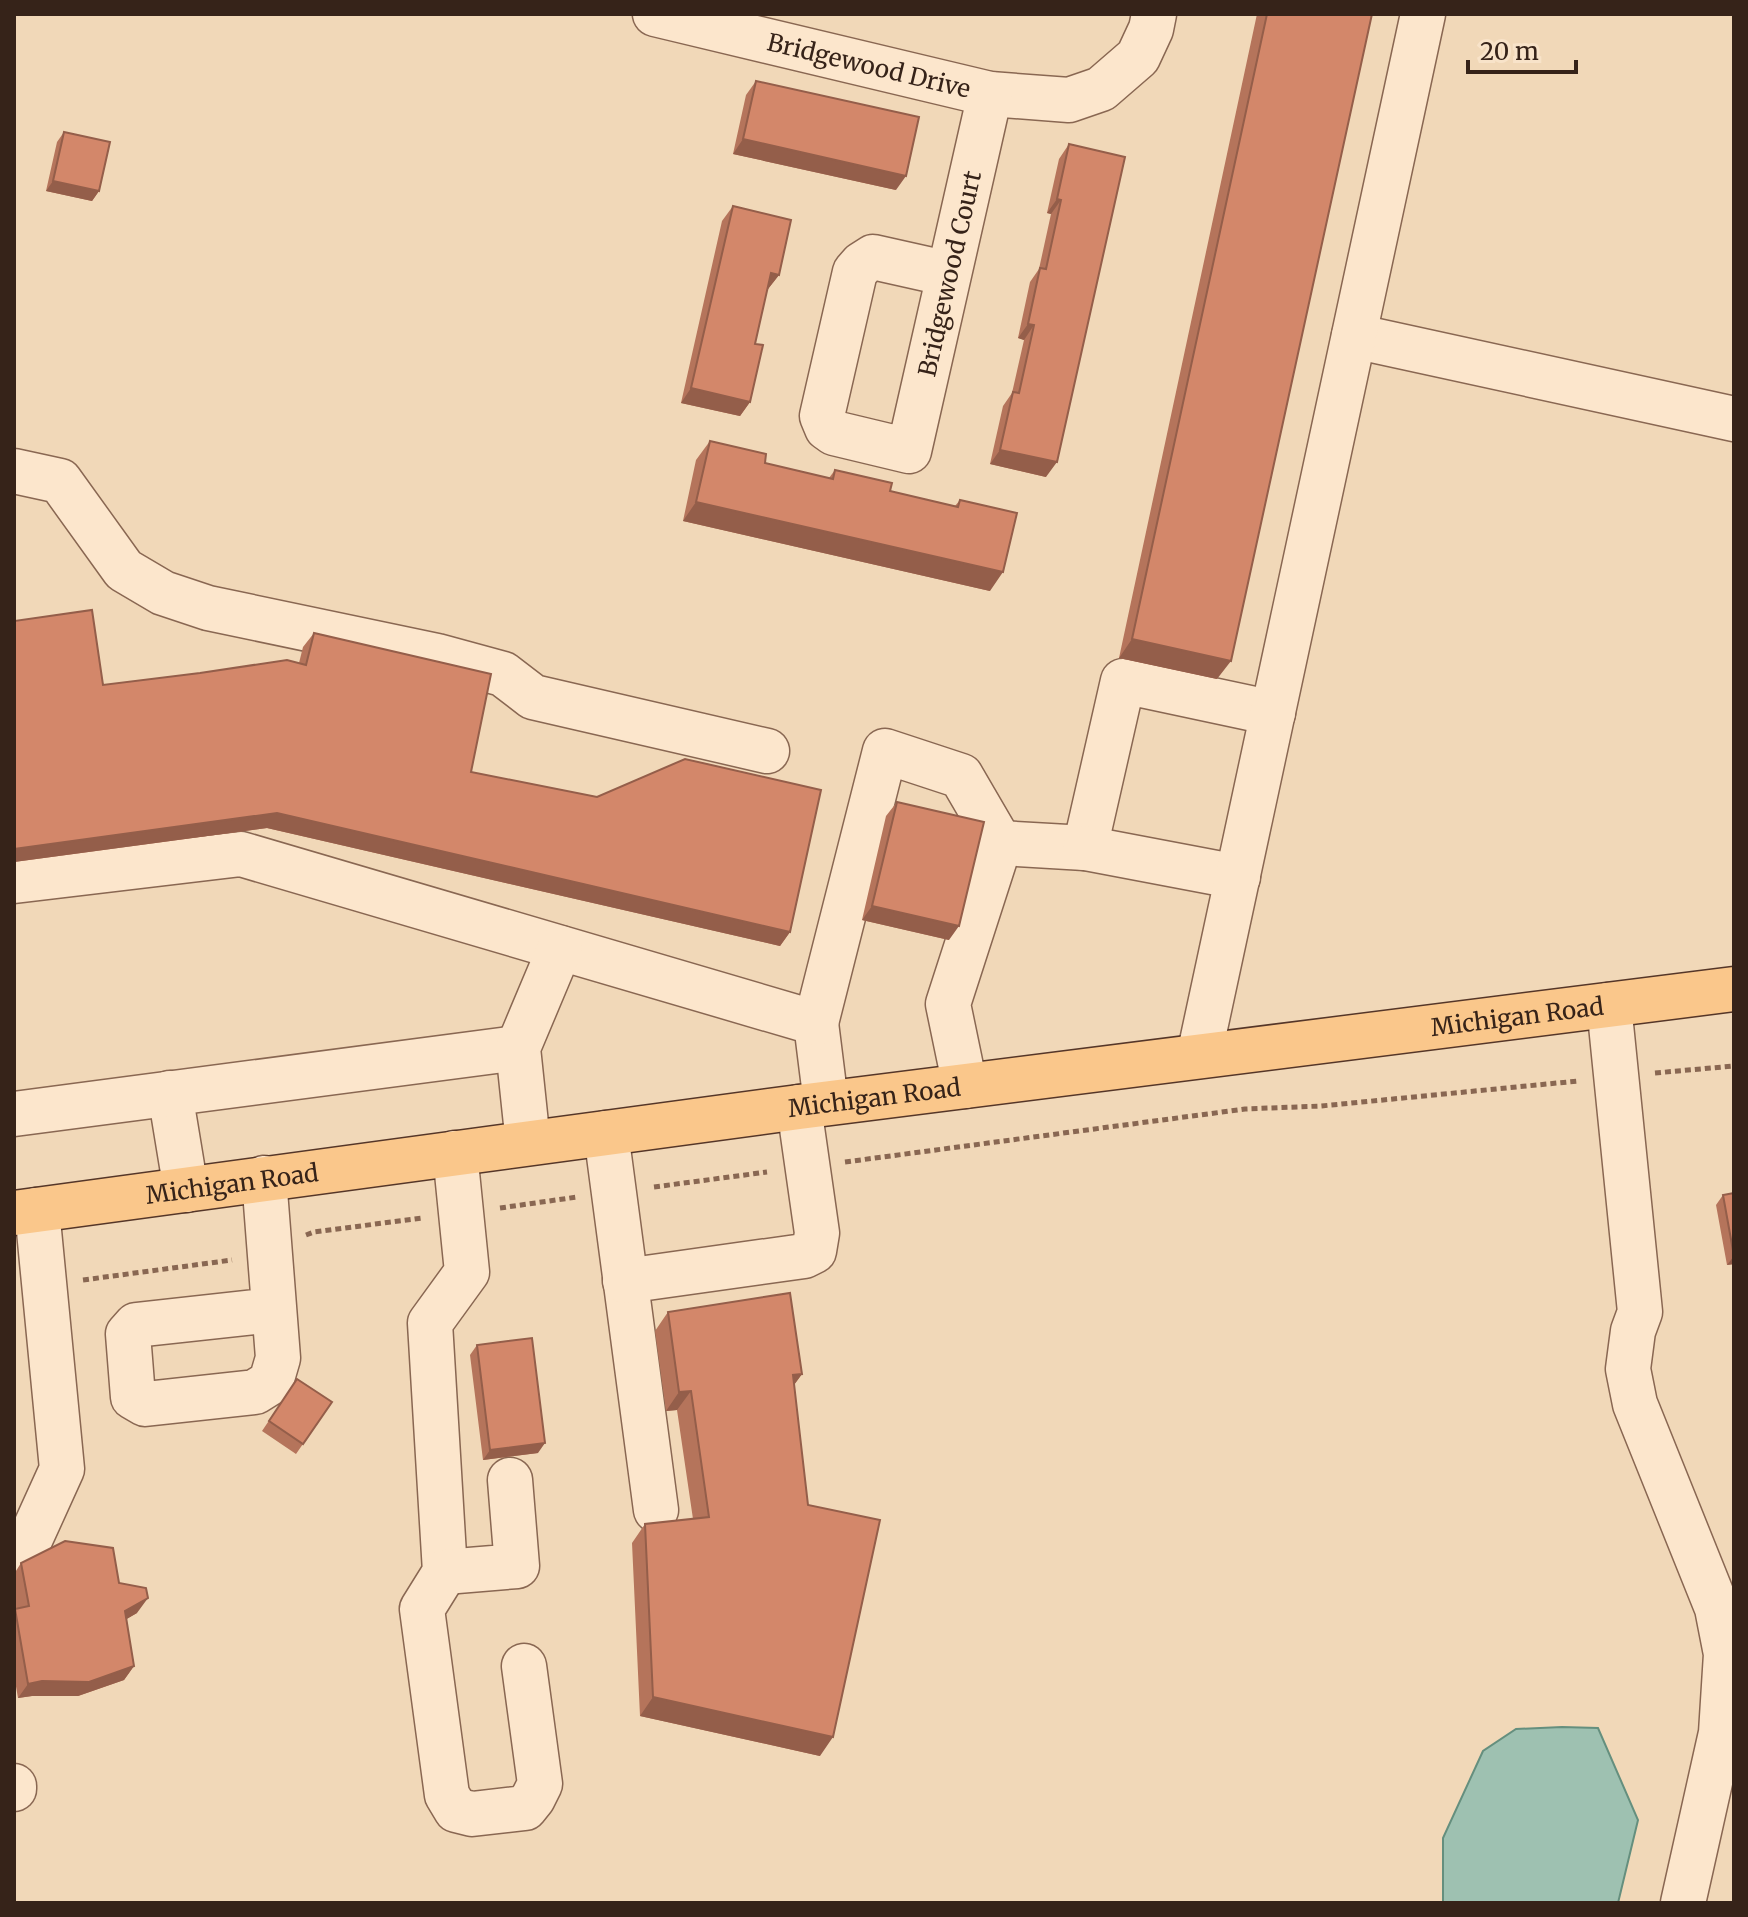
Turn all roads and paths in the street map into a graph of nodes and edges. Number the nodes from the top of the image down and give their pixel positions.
1 (655, 14) edge
2 (1154, 14) edge
3 (1423, 14) edge
4 (757, 25) edge
5 (990, 94) junction
6 (949, 274) junction
7 (1354, 336) junction
8 (1734, 419) edge
9 (14, 471) edge
10 (1273, 713) junction
11 (767, 751) dead end
12 (1000, 843) junction
13 (1085, 848) junction
14 (1238, 877) junction
15 (14, 881) edge
16 (560, 948) junction
17 (1734, 989) edge
18 (1609, 1005) junction
19 (816, 1023) junction
20 (518, 1048) junction
21 (1199, 1056) junction
22 (1734, 1066) edge
23 (1616, 1077) junction
24 (965, 1086) junction
25 (170, 1093) junction
26 (812, 1105) junction
27 (14, 1114) edge
28 (606, 1133) junction
29 (528, 1143) junction
30 (455, 1153) junction
31 (807, 1167) junction
32 (264, 1178) junction
33 (186, 1190) junction
34 (614, 1192) junction
35 (25, 1211) edge
36 (461, 1213) junction
37 (270, 1249) junction
38 (625, 1281) junction
39 (44, 1285) junction
40 (274, 1310) dead end
41 (510, 1480) dead end
42 (656, 1510) dead end
43 (19, 1544) edge
44 (445, 1572) junction
45 (524, 1666) dead end
46 (1683, 1903) edge

1 - 4 street, Bridgewood Drive
2 - 5 street, Bridgewood Drive
3 - 7 street
4 - 5 street, Bridgewood Drive
5 - 6 street, Bridgewood Court
6 - 6 street, Bridgewood Court
7 - 8 street
7 - 10 street
9 - 11 street
10 - 13 street
10 - 14 street
12 - 13 street
12 - 19 street
12 - 24 street
13 - 14 street
14 - 21 street
15 - 16 street
16 - 19 street
16 - 20 street
17 - 18 main road, Michigan Road
18 - 21 main road, Michigan Road
18 - 23 street
19 - 26 street
20 - 25 street
20 - 29 street
21 - 24 main road, Michigan Road
22 - 23 path
23 - 31 path
23 - 46 street
24 - 26 main road, Michigan Road
25 - 27 street
25 - 33 street
26 - 28 main road, Michigan Road
26 - 31 street
28 - 29 main road, Michigan Road
28 - 34 street
29 - 30 main road, Michigan Road
30 - 32 main road, Michigan Road
30 - 36 street
31 - 34 path
31 - 38 street
32 - 33 main road, Michigan Road
32 - 37 street
33 - 35 main road, Michigan Road
34 - 36 path
34 - 38 street
35 - 39 street
36 - 37 path
36 - 44 street
37 - 39 path
37 - 40 street
38 - 42 street
39 - 43 street
41 - 44 street
44 - 45 street

